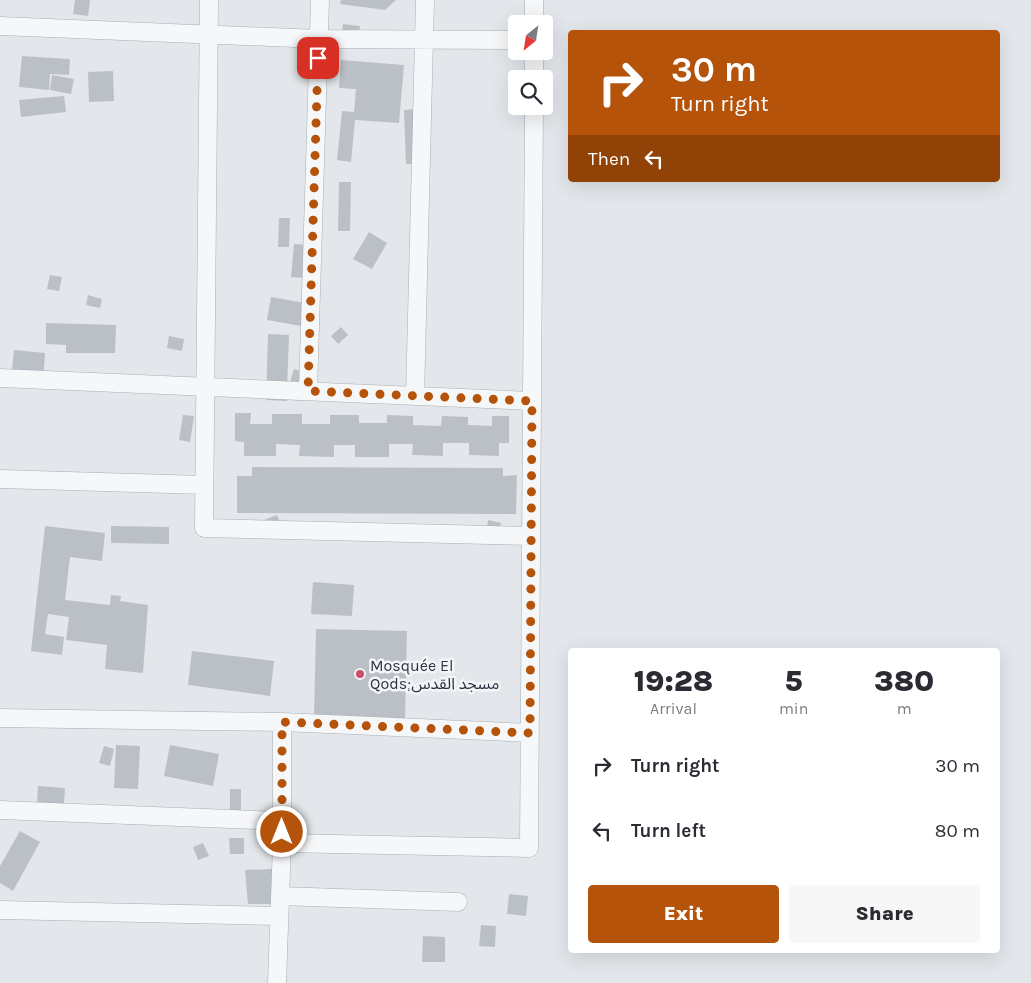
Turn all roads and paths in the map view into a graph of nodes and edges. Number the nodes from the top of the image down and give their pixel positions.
1 (209, 0) edge
2 (320, 0) edge
3 (425, 0) edge
4 (534, 0) edge
5 (534, 15) edge
6 (0, 26) edge
7 (209, 35) junction
8 (319, 39) junction
9 (424, 40) junction
10 (508, 40) edge
11 (534, 115) edge
12 (0, 378) edge
13 (205, 387) junction
14 (308, 391) junction
15 (415, 396) junction
16 (532, 401) junction
17 (0, 479) edge
18 (204, 485) junction
19 (531, 536) junction
20 (0, 718) edge
21 (282, 722) junction
22 (530, 733) junction
23 (0, 810) edge
24 (282, 821) junction
25 (282, 843) junction
26 (280, 896) junction
27 (458, 902) dead end
28 (0, 910) edge
29 (279, 916) junction
30 (277, 983) edge

1 - 7 street
2 - 8 street
3 - 9 street
4 - 5 street
6 - 7 street
7 - 8 street
7 - 13 street
8 - 9 street
8 - 14 street
9 - 10 street
9 - 15 street
11 - 16 street
12 - 13 street
13 - 14 street
13 - 18 street
14 - 15 street
15 - 16 street
16 - 19 street
17 - 18 street
18 - 19 street
19 - 22 street
20 - 21 street
21 - 22 street
21 - 24 street
22 - 25 street
23 - 24 street
24 - 25 street
25 - 26 street
26 - 27 street
26 - 29 street
28 - 29 street
29 - 30 street

